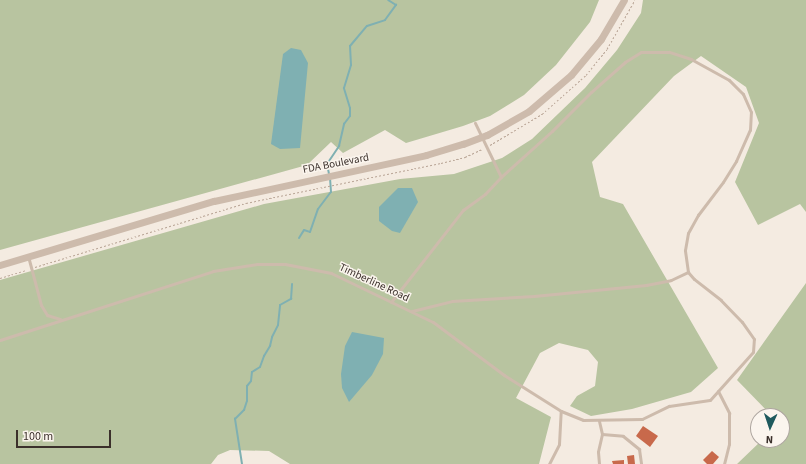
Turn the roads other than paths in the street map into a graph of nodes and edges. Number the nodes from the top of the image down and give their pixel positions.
1 (624, 0) edge
2 (475, 123) dead end
3 (481, 137) junction
4 (501, 177) junction
5 (28, 256) junction
6 (0, 265) edge
7 (688, 272) junction
8 (391, 302) junction
9 (412, 311) junction
10 (60, 319) junction
11 (0, 340) edge
12 (718, 391) junction
13 (561, 411) junction
14 (599, 420) junction
15 (602, 434) junction
16 (549, 464) edge
17 (599, 464) edge
18 (641, 464) edge
19 (724, 464) edge

1 - 3 street, FDA Boulevard
2 - 3 lane
3 - 4 lane
3 - 5 street, FDA Boulevard
4 - 7 lane
4 - 8 lane
5 - 6 street, FDA Boulevard
5 - 10 lane
7 - 9 lane
7 - 12 lane
8 - 9 lane, Timberline Road
8 - 10 lane, Timberline Road
9 - 13 lane, Timberline Road
10 - 11 lane, Timberline Road
12 - 14 lane
12 - 19 lane
13 - 14 lane, Timberline Road
13 - 16 lane
14 - 15 lane
15 - 17 lane
15 - 18 lane

